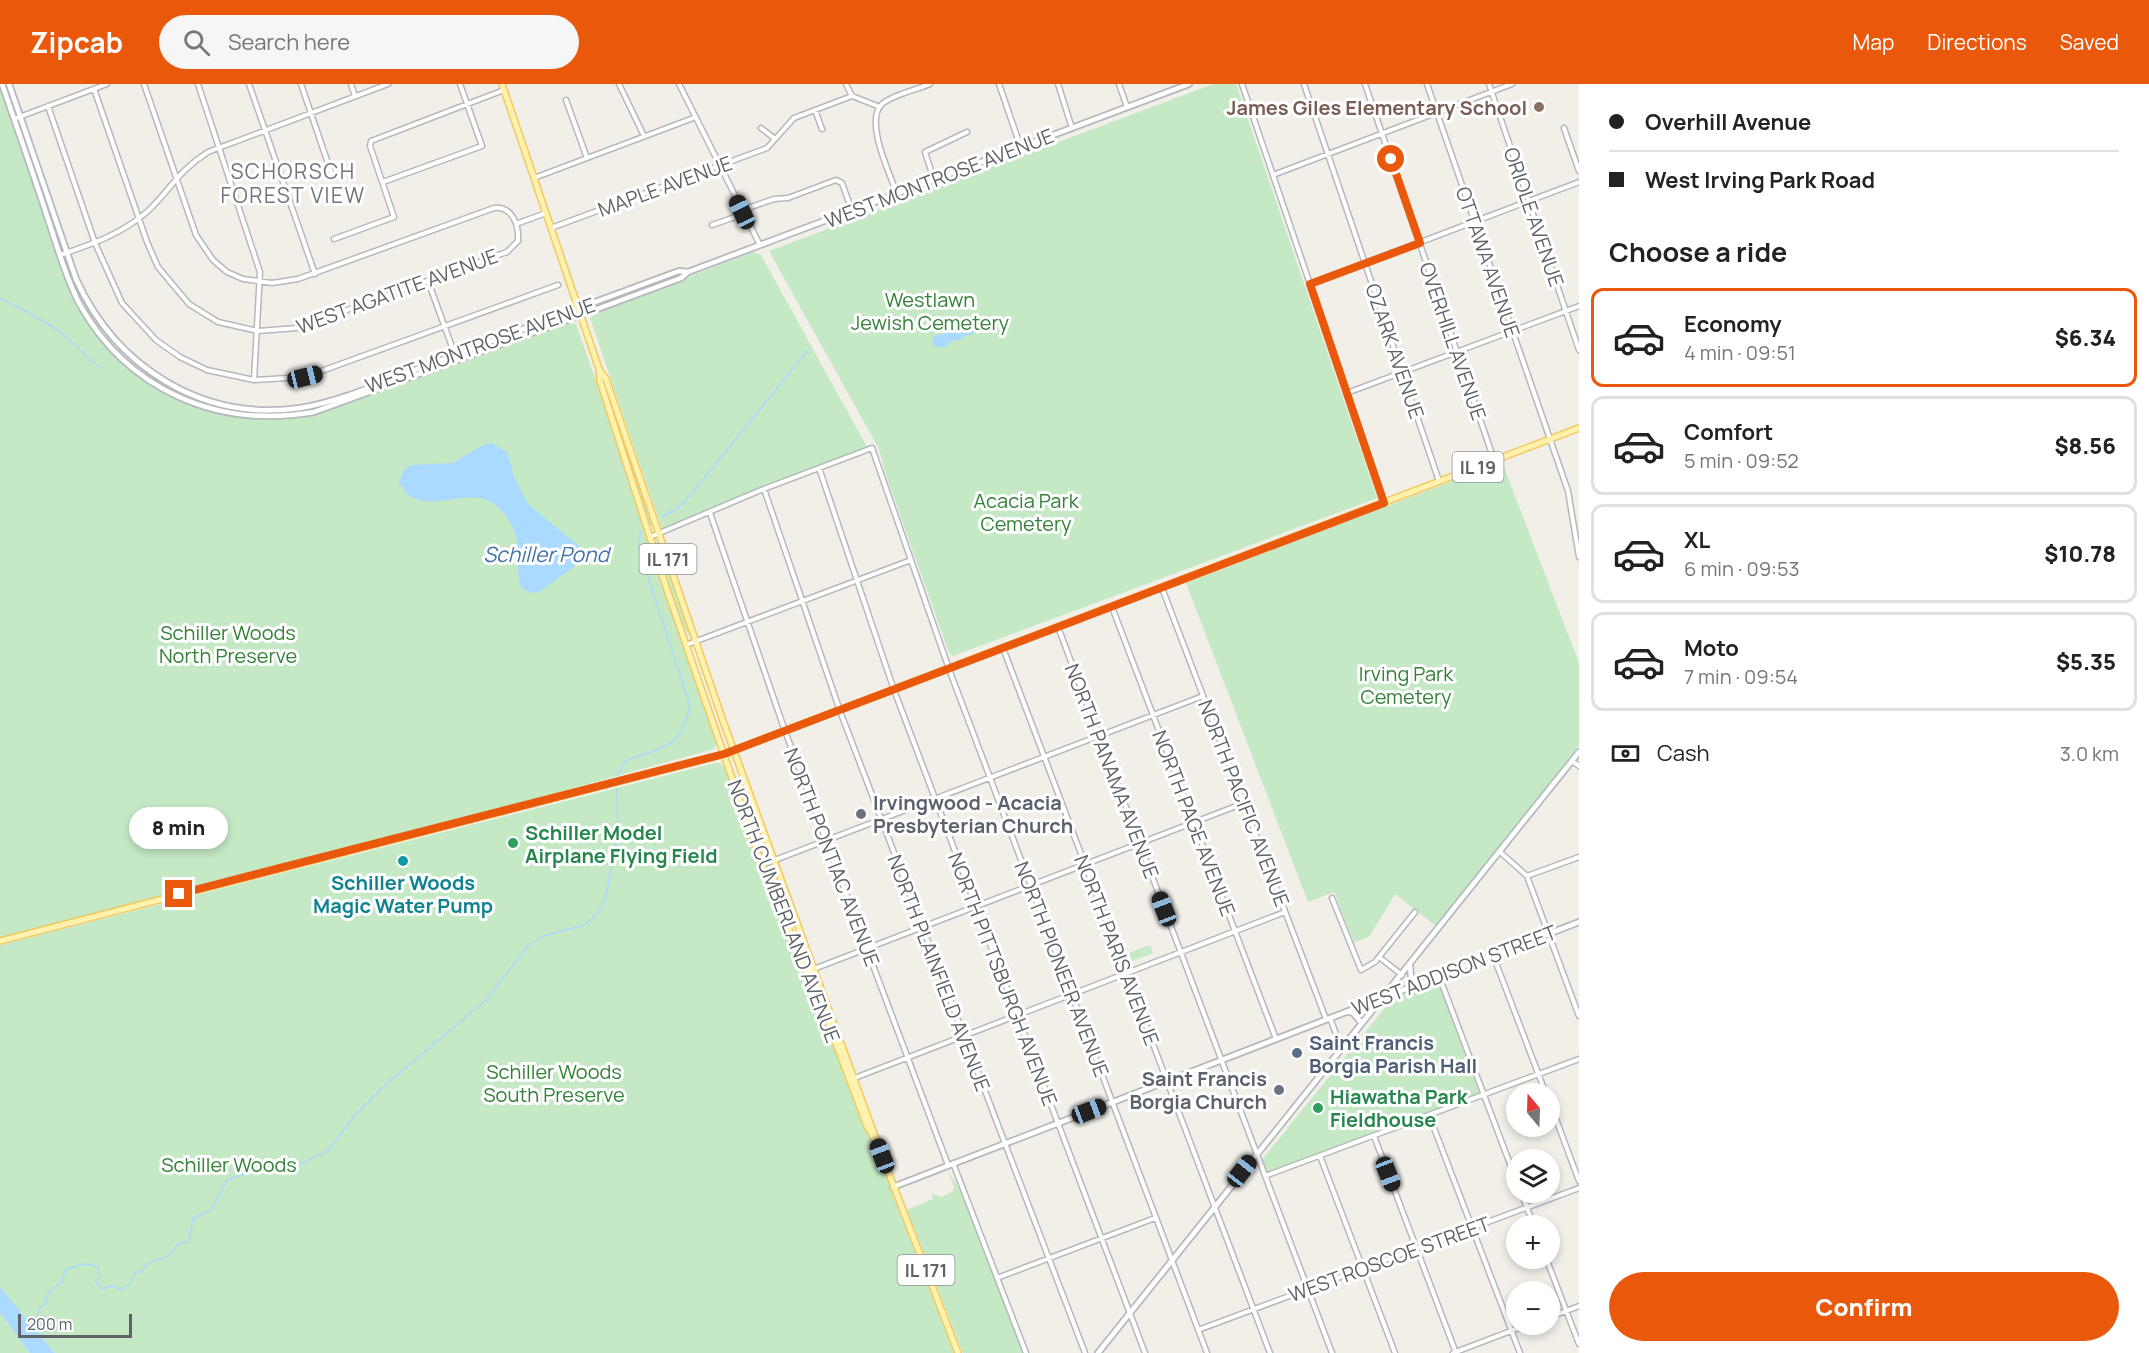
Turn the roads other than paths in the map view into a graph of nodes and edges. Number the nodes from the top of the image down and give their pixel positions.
1 (2, 84) edge
2 (9, 84) edge
3 (107, 84) edge
4 (144, 84) edge
5 (198, 84) edge
6 (249, 84) edge
7 (301, 84) edge
8 (351, 84) edge
9 (388, 84) edge
10 (460, 84) edge
11 (619, 84) edge
12 (679, 84) edge
13 (846, 84) edge
14 (930, 84) edge
15 (999, 84) edge
16 (1058, 84) edge
17 (1119, 84) edge
18 (1189, 84) edge
19 (1242, 84) edge
20 (1304, 84) edge
21 (1365, 84) edge
22 (1427, 84) edge
23 (1489, 84) edge
24 (1512, 84) edge
25 (1181, 85) edge
26 (503, 87) edge
27 (94, 89) junction
28 (1491, 92) junction
29 (355, 96) junction
30 (852, 96) junction
31 (566, 100) dead end
32 (467, 104) junction
33 (48, 106) junction
34 (880, 107) junction
35 (1127, 107) junction
36 (815, 109) junction
37 (311, 113) junction
38 (1437, 113) junction
39 (21, 116) junction
40 (696, 117) junction
41 (14, 119) junction
42 (761, 128) dead end
43 (1072, 128) junction
44 (1564, 128) dead end
45 (822, 129) dead end
46 (265, 130) junction
47 (967, 132) dead end
48 (1382, 133) junction
49 (644, 136) junction
50 (775, 139) junction
51 (219, 147) junction
52 (1021, 148) junction
53 (1328, 154) junction
54 (587, 158) junction
55 (720, 166) junction
56 (1579, 171) edge
57 (1273, 175) junction
58 (176, 176) junction
59 (534, 177) junction
60 (333, 178) dead end
61 (934, 180) junction
62 (383, 182) junction
63 (1579, 182) edge
64 (897, 194) junction
65 (1528, 201) junction
66 (852, 211) junction
67 (742, 212) junction
68 (546, 213) junction
69 (138, 219) junction
70 (1474, 222) junction
71 (516, 224) junction
72 (712, 225) dead end
73 (551, 228) junction
74 (334, 239) dead end
75 (95, 243) junction
76 (1420, 243) junction
77 (760, 245) junction
78 (67, 253) junction
79 (60, 255) junction
80 (1365, 264) junction
81 (315, 274) junction
82 (428, 281) junction
83 (261, 283) junction
84 (1310, 284) junction
85 (558, 285) dead end
86 (1579, 306) edge
87 (1566, 311) junction
88 (580, 312) junction
89 (445, 327) junction
90 (258, 331) junction
91 (1511, 332) junction
92 (1579, 350) edge
93 (1457, 352) junction
94 (455, 355) junction
95 (457, 361) junction
96 (599, 369) junction
97 (1402, 373) junction
98 (254, 380) junction
99 (1347, 393) junction
100 (1579, 428) edge
101 (1548, 440) junction
102 (1494, 461) junction
103 (819, 468) junction
104 (1439, 482) junction
105 (764, 489) junction
106 (1384, 503) junction
107 (710, 513) junction
108 (659, 533) junction
109 (650, 537) junction
110 (1579, 557) edge
111 (911, 560) junction
112 (857, 580) junction
113 (1162, 588) junction
114 (802, 601) junction
115 (1112, 607) junction
116 (748, 622) junction
117 (1058, 627) junction
118 (696, 641) junction
119 (686, 645) junction
120 (1003, 648) junction
121 (949, 669) junction
122 (894, 690) junction
123 (1203, 696) junction
124 (840, 711) junction
125 (1153, 715) junction
126 (785, 732) junction
127 (1099, 736) junction
128 (734, 751) junction
129 (1579, 752) edge
130 (724, 754) junction
131 (1044, 757) junction
132 (1572, 761) junction
133 (1579, 766) edge
134 (990, 778) junction
135 (935, 799) junction
136 (1244, 803) junction
137 (881, 819) junction
138 (1194, 823) junction
139 (826, 840) junction
140 (1140, 844) junction
141 (1500, 852) junction
142 (1579, 857) edge
143 (774, 861) junction
144 (762, 865) junction
145 (1085, 865) junction
146 (1527, 876) junction
147 (1030, 886) junction
148 (1332, 898) dead end
149 (976, 907) junction
150 (1285, 912) junction
151 (1415, 912) dead end
152 (1579, 922) edge
153 (922, 928) junction
154 (1235, 931) junction
155 (1548, 934) junction
156 (0, 941) edge
157 (867, 949) junction
158 (1180, 952) junction
159 (1493, 955) junction
160 (1379, 957) junction
161 (1410, 966) junction
162 (816, 969) junction
163 (806, 972) junction
164 (1126, 973) junction
165 (1402, 975) junction
166 (1439, 976) junction
167 (1418, 984) junction
168 (1071, 994) junction
169 (1386, 995) junction
170 (1346, 1011) junction
171 (1017, 1015) junction
172 (1579, 1016) edge
173 (1328, 1018) junction
174 (1362, 1023) junction
175 (963, 1036) junction
176 (1276, 1039) junction
177 (1341, 1047) junction
178 (908, 1057) junction
179 (1579, 1059) edge
180 (1221, 1060) junction
181 (1539, 1074) junction
182 (852, 1078) junction
183 (1167, 1081) junction
184 (1542, 1083) edge
185 (1484, 1095) junction
186 (1112, 1102) junction
187 (1429, 1115) junction
188 (1058, 1123) junction
189 (1560, 1130) edge
190 (1374, 1136) junction
191 (1004, 1144) junction
192 (1257, 1153) junction
193 (1506, 1153) edge
194 (1320, 1156) junction
195 (951, 1164) junction
196 (1265, 1176) junction
197 (1579, 1181) edge
198 (893, 1187) junction
199 (1579, 1188) edge
200 (1525, 1203) edge
201 (1214, 1207) junction
202 (1527, 1207) junction
203 (1530, 1215) edge
204 (1155, 1218) junction
205 (1472, 1228) junction
206 (1102, 1238) junction
207 (1416, 1249) junction
208 (1049, 1258) junction
209 (1171, 1261) junction
210 (1363, 1269) junction
211 (1550, 1269) edge
212 (997, 1278) junction
213 (1308, 1289) junction
214 (1579, 1306) edge
215 (1253, 1310) junction
216 (1566, 1311) junction
217 (1130, 1312) junction
218 (1560, 1313) edge
219 (1506, 1316) edge
220 (1198, 1330) junction
221 (1506, 1333) edge
222 (1513, 1335) edge
223 (1579, 1344) edge
224 (958, 1353) edge
225 (1026, 1353) edge
226 (1085, 1353) edge
227 (1098, 1353) edge
228 (1145, 1353) edge
229 (1206, 1353) edge
230 (1270, 1353) edge
231 (1332, 1353) edge
232 (1395, 1353) edge
233 (1455, 1353) edge
234 (1520, 1353) edge

1 - 41 main road, WEST MONTROSE AVENUE
2 - 39 main road, WEST MONTROSE AVENUE
3 - 27 street
4 - 58 street
5 - 51 street
6 - 46 street
7 - 37 street
8 - 29 street
9 - 29 street
10 - 32 street
11 - 49 street
12 - 40 street
13 - 30 street
14 - 34 street
15 - 52 street
16 - 43 street
17 - 35 street
18 - 25 main road, WEST MONTROSE AVENUE
19 - 57 street
20 - 53 street, OZARK AVENUE
21 - 48 street, OVERHILL AVENUE
22 - 38 street, OTTAWA AVENUE
23 - 28 street, ORIOLE AVENUE
24 - 28 street
25 - 35 main road, WEST MONTROSE AVENUE
26 - 32 street
26 - 59 main road, NORTH CUMBERLAND AVENUE / IL 171
27 - 33 street
27 - 69 street, WEST AGATITE AVENUE
28 - 38 street
28 - 65 street, ORIOLE AVENUE
29 - 37 street
30 - 34 street
30 - 36 street, MAPLE AVENUE
31 - 54 street
32 - 62 street
32 - 62 street
33 - 39 street
33 - 75 street
34 - 64 street
35 - 43 main road, WEST MONTROSE AVENUE
36 - 45 street
36 - 50 street, MAPLE AVENUE
37 - 46 street
37 - 60 street
38 - 48 street
38 - 70 street, OTTAWA AVENUE
39 - 41 street
39 - 78 main road, WEST MONTROSE AVENUE
40 - 49 street
40 - 55 street
41 - 79 main road, WEST MONTROSE AVENUE
42 - 50 street
43 - 52 main road, WEST MONTROSE AVENUE
44 - 56 street
46 - 51 street
46 - 81 street
47 - 61 street
48 - 53 street
48 - 76 street, OVERHILL AVENUE
49 - 54 street
50 - 55 street, MAPLE AVENUE
51 - 58 street
51 - 83 street
52 - 61 main road, WEST MONTROSE AVENUE
53 - 57 street
53 - 80 street, OZARK AVENUE
54 - 59 street
55 - 67 street
55 - 73 street, MAPLE AVENUE
57 - 84 street
58 - 69 street
58 - 83 street
59 - 68 main road, NORTH CUMBERLAND AVENUE / IL 171
61 - 64 main road, WEST MONTROSE AVENUE
62 - 74 street
63 - 65 street
64 - 66 main road, WEST MONTROSE AVENUE
65 - 70 street
65 - 87 street, ORIOLE AVENUE
66 - 67 street
66 - 77 main road, WEST MONTROSE AVENUE
67 - 72 street
67 - 77 street
68 - 71 street
68 - 73 main road, NORTH CUMBERLAND AVENUE / IL 171
69 - 75 street
69 - 90 street, WEST AGATITE AVENUE
70 - 76 street
70 - 91 street, OTTAWA AVENUE
71 - 81 street
71 - 82 street, WEST AGATITE AVENUE
73 - 88 main road, NORTH CUMBERLAND AVENUE / IL 171
75 - 78 street
75 - 98 street
76 - 80 street
76 - 93 street, OVERHILL AVENUE
77 - 88 main road, WEST MONTROSE AVENUE
78 - 79 street
78 - 94 main road, WEST MONTROSE AVENUE
79 - 95 main road, WEST MONTROSE AVENUE
80 - 84 street
80 - 97 street, OZARK AVENUE
81 - 83 street
82 - 89 street
82 - 90 street, WEST AGATITE AVENUE
83 - 90 street
84 - 99 street
85 - 89 street
86 - 87 street
87 - 91 street
87 - 92 street, ORIOLE AVENUE
88 - 94 main road, WEST MONTROSE AVENUE
88 - 95 main road, WEST MONTROSE AVENUE
88 - 96 main road, NORTH CUMBERLAND AVENUE / IL 171
89 - 94 street
89 - 98 street
90 - 98 street
91 - 93 street
91 - 101 street, OTTAWA AVENUE
93 - 97 street
93 - 102 street, OVERHILL AVENUE
94 - 95 street
96 - 108 main road, NORTH CUMBERLAND AVENUE / IL 171
96 - 109 main road, NORTH CUMBERLAND AVENUE / IL 171
97 - 99 street
97 - 104 street, OZARK AVENUE
99 - 106 street
100 - 101 main road, IL 19
101 - 102 main road, IL 19
101 - 110 street, OTTAWA AVENUE
102 - 104 main road, IL 19
103 - 105 street
103 - 111 street, NORTH PIONEER AVENUE
103 - 112 street, NORTH PITTSBURGH AVENUE
104 - 106 main road, IL 19
105 - 107 street
105 - 114 street, NORTH PLAINFIELD AVENUE
106 - 113 main road, IL 19
107 - 108 street
107 - 116 street, NORTH PONTIAC AVENUE
108 - 109 street
108 - 118 main road, NORTH CUMBERLAND AVENUE / IL 171
109 - 119 main road, NORTH CUMBERLAND AVENUE / IL 171
111 - 112 street
111 - 121 street, NORTH PIONEER AVENUE
112 - 114 street
112 - 122 street, NORTH PITTSBURGH AVENUE
113 - 115 main road, IL 19
113 - 123 street, NORTH PACIFIC AVENUE
114 - 116 street
114 - 124 street, NORTH PLAINFIELD AVENUE
115 - 117 main road, IL 19
115 - 125 street, NORTH PAGE AVENUE
116 - 118 street
116 - 126 street, NORTH PONTIAC AVENUE
117 - 120 main road, IL 19
117 - 127 street, NORTH PANAMA AVENUE
118 - 119 street
118 - 128 main road, NORTH CUMBERLAND AVENUE / IL 171
119 - 130 main road, NORTH CUMBERLAND AVENUE / IL 171
120 - 121 main road, IL 19
120 - 131 street, NORTH PARIS AVENUE
121 - 122 main road, IL 19
121 - 134 street, NORTH PIONEER AVENUE
122 - 124 main road, IL 19
122 - 135 street, NORTH PITTSBURGH AVENUE
123 - 125 street
123 - 136 street, NORTH PACIFIC AVENUE
124 - 126 main road, IL 19
124 - 137 street, NORTH PLAINFIELD AVENUE
125 - 127 street
125 - 138 street, NORTH PAGE AVENUE
126 - 128 main road, IL 19
126 - 139 street, NORTH PONTIAC AVENUE
127 - 131 street
127 - 140 street, NORTH PANAMA AVENUE
128 - 130 main road, IL 19
128 - 143 main road, NORTH CUMBERLAND AVENUE / IL 171
129 - 132 main road
130 - 144 main road, NORTH CUMBERLAND AVENUE / IL 171
130 - 156 main road, IL 19
131 - 134 street
131 - 145 street, NORTH PARIS AVENUE
132 - 133 street
132 - 141 main road
134 - 135 street
134 - 147 street, NORTH PIONEER AVENUE
135 - 137 street
135 - 149 street, NORTH PITTSBURGH AVENUE
136 - 138 street
136 - 150 street, NORTH PACIFIC AVENUE
137 - 139 street
137 - 153 street, NORTH PLAINFIELD AVENUE
138 - 140 street
138 - 154 street, NORTH PAGE AVENUE
139 - 143 street
139 - 157 street, NORTH PONTIAC AVENUE
140 - 145 street
140 - 158 street, NORTH PANAMA AVENUE
141 - 146 street
141 - 161 main road
142 - 146 street
143 - 144 street
143 - 162 main road, NORTH CUMBERLAND AVENUE / IL 171
144 - 163 main road, NORTH CUMBERLAND AVENUE / IL 171
145 - 147 street
145 - 164 street, NORTH PARIS AVENUE
146 - 155 street
147 - 149 street
147 - 168 street, NORTH PIONEER AVENUE
148 - 160 street
149 - 153 street
149 - 171 street, NORTH PITTSBURGH AVENUE
150 - 154 street
150 - 173 street, NORTH PACIFIC AVENUE
151 - 160 street
152 - 155 main road, WEST ADDISON STREET
153 - 157 street
153 - 175 street, NORTH PLAINFIELD AVENUE
154 - 158 street
154 - 176 street, NORTH PAGE AVENUE
155 - 159 main road, WEST ADDISON STREET
155 - 172 street
157 - 162 street
157 - 178 street, NORTH PONTIAC AVENUE
158 - 164 street
158 - 180 street, NORTH PANAMA AVENUE
159 - 166 main road, WEST ADDISON STREET
159 - 181 street
160 - 165 street
161 - 165 main road
161 - 167 main road
162 - 163 street
162 - 182 main road, NORTH CUMBERLAND AVENUE / IL 171
163 - 182 main road, NORTH CUMBERLAND AVENUE / IL 171
164 - 168 street
164 - 183 street, NORTH PARIS AVENUE
165 - 169 main road
166 - 167 main road, WEST ADDISON STREET
166 - 185 street
167 - 169 main road, WEST ADDISON STREET
168 - 171 street
168 - 186 street, NORTH PIONEER AVENUE
169 - 170 main road, WEST ADDISON STREET
169 - 174 main road
170 - 173 main road, WEST ADDISON STREET
170 - 174 main road
171 - 175 street
171 - 188 street, NORTH PITTSBURGH AVENUE
173 - 176 main road, WEST ADDISON STREET
173 - 177 street, NORTH PACIFIC AVENUE
174 - 177 main road
175 - 178 street
175 - 191 street, NORTH PLAINFIELD AVENUE
176 - 180 main road, WEST ADDISON STREET
177 - 192 main road
178 - 182 street
178 - 195 street, NORTH PONTIAC AVENUE
179 - 181 street
180 - 183 main road, WEST ADDISON STREET
180 - 192 street, NORTH PANAMA AVENUE
181 - 184 street
181 - 185 street
182 - 198 main road, NORTH CUMBERLAND AVENUE / IL 171
183 - 186 main road, WEST ADDISON STREET
183 - 201 street, NORTH PARIS AVENUE
185 - 187 street
185 - 193 street
186 - 188 main road, WEST ADDISON STREET
186 - 204 street, NORTH PIONEER AVENUE
187 - 190 street
187 - 205 street
188 - 191 main road, WEST ADDISON STREET
188 - 206 street, NORTH PITTSBURGH AVENUE
189 - 197 street
190 - 194 street
190 - 207 street
191 - 195 main road, WEST ADDISON STREET
191 - 208 street, NORTH PLAINFIELD AVENUE
192 - 196 street, NORTH PANAMA AVENUE
192 - 201 main road
194 - 196 street
194 - 210 street
195 - 198 main road, WEST ADDISON STREET
195 - 212 street, NORTH PONTIAC AVENUE
196 - 213 street, NORTH PANAMA AVENUE
198 - 224 main road, NORTH CUMBERLAND AVENUE / IL 171
199 - 202 street, WEST ROSCOE STREET
200 - 202 street
201 - 209 main road
201 - 215 street, NORTH PARIS AVENUE
202 - 203 street
202 - 205 street, WEST ROSCOE STREET
204 - 206 street
204 - 209 street, NORTH PIONEER AVENUE
205 - 207 street, WEST ROSCOE STREET
205 - 219 street
206 - 208 street
206 - 217 street, NORTH PITTSBURGH AVENUE
207 - 210 street, WEST ROSCOE STREET
207 - 233 street
208 - 212 street
208 - 226 street, NORTH PLAINFIELD AVENUE
209 - 217 main road
209 - 220 street, NORTH PIONEER AVENUE
210 - 213 street, WEST ROSCOE STREET
210 - 232 street
211 - 216 street
212 - 225 street, NORTH PONTIAC AVENUE
213 - 215 street, WEST ROSCOE STREET
213 - 231 street, NORTH PANAMA AVENUE
214 - 216 street
215 - 220 street, WEST ROSCOE STREET
215 - 230 street, NORTH PARIS AVENUE
216 - 218 street
216 - 223 street
217 - 227 main road
217 - 228 street, NORTH PITTSBURGH AVENUE
220 - 229 street, NORTH PIONEER AVENUE
221 - 233 street
222 - 234 street

